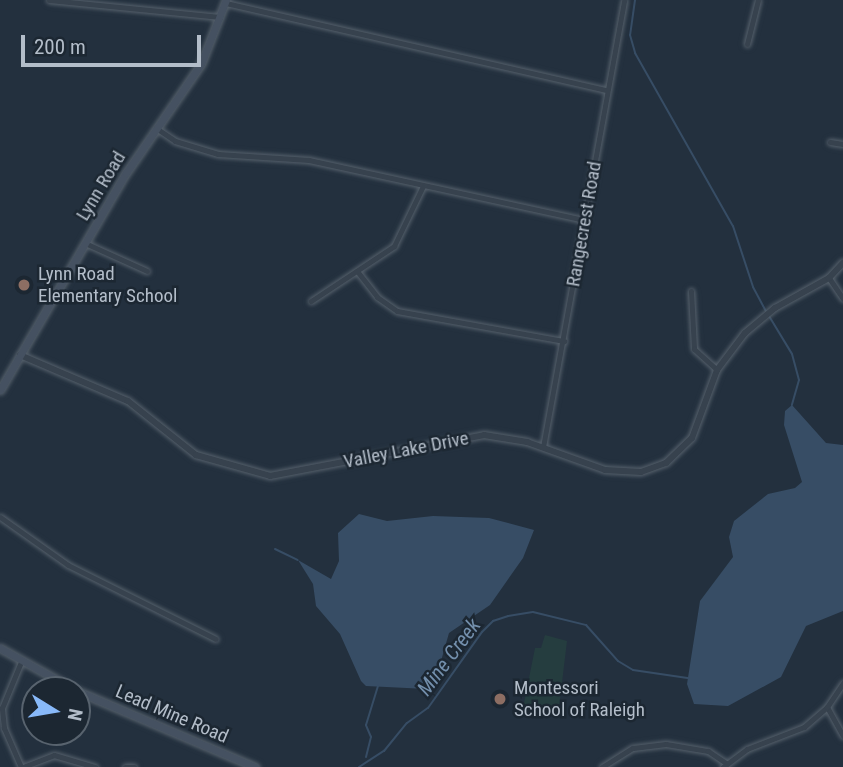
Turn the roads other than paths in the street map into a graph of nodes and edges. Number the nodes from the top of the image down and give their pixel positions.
1 (49, 0) edge
2 (624, 0) edge
3 (758, 0) edge
4 (226, 2) edge
5 (222, 17) junction
6 (747, 44) dead end
7 (607, 90) junction
8 (156, 128) junction
9 (830, 142) dead end
10 (843, 144) edge
11 (423, 187) junction
12 (585, 220) junction
13 (85, 243) junction
14 (843, 263) edge
15 (147, 271) dead end
16 (357, 271) junction
17 (829, 278) junction
18 (691, 291) dead end
19 (843, 299) edge
20 (311, 301) dead end
21 (564, 341) junction
22 (20, 355) junction
23 (717, 370) junction
24 (0, 390) edge
25 (543, 447) junction
26 (0, 517) edge
27 (216, 639) dead end
28 (0, 649) edge
29 (21, 662) junction
30 (48, 676) edge
31 (843, 683) edge
32 (91, 696) edge
33 (827, 708) junction
34 (843, 716) edge
35 (835, 718) junction
36 (843, 736) edge
37 (724, 765) edge
38 (22, 767) edge
39 (95, 767) edge
40 (125, 767) edge
41 (134, 767) edge
42 (255, 767) edge
43 (603, 767) edge

1 - 5 street
2 - 7 street, Rangecrest Road
3 - 6 street
4 - 5 main road, Lynn Road
4 - 7 street
5 - 8 main road, Lynn Road
7 - 12 street, Rangecrest Road
8 - 11 street
8 - 13 main road, Lynn Road
9 - 10 street
11 - 12 street
11 - 16 street
12 - 21 street, Rangecrest Road
13 - 15 street
13 - 22 main road, Lynn Road
14 - 17 street, Valley Lake Drive
16 - 20 street
16 - 21 street
17 - 19 street
17 - 23 street, Valley Lake Drive
18 - 23 street
21 - 25 street, Rangecrest Road
22 - 24 main road, Lynn Road
22 - 25 street, Valley Lake Drive
23 - 25 street, Valley Lake Drive
26 - 27 street
28 - 29 main road, Lead Mine Road
29 - 30 main road, Lead Mine Road
29 - 38 street
31 - 33 street
32 - 42 main road, Lead Mine Road
33 - 35 street
33 - 37 street
34 - 35 street
35 - 36 street
37 - 43 street
38 - 39 street
40 - 41 street

